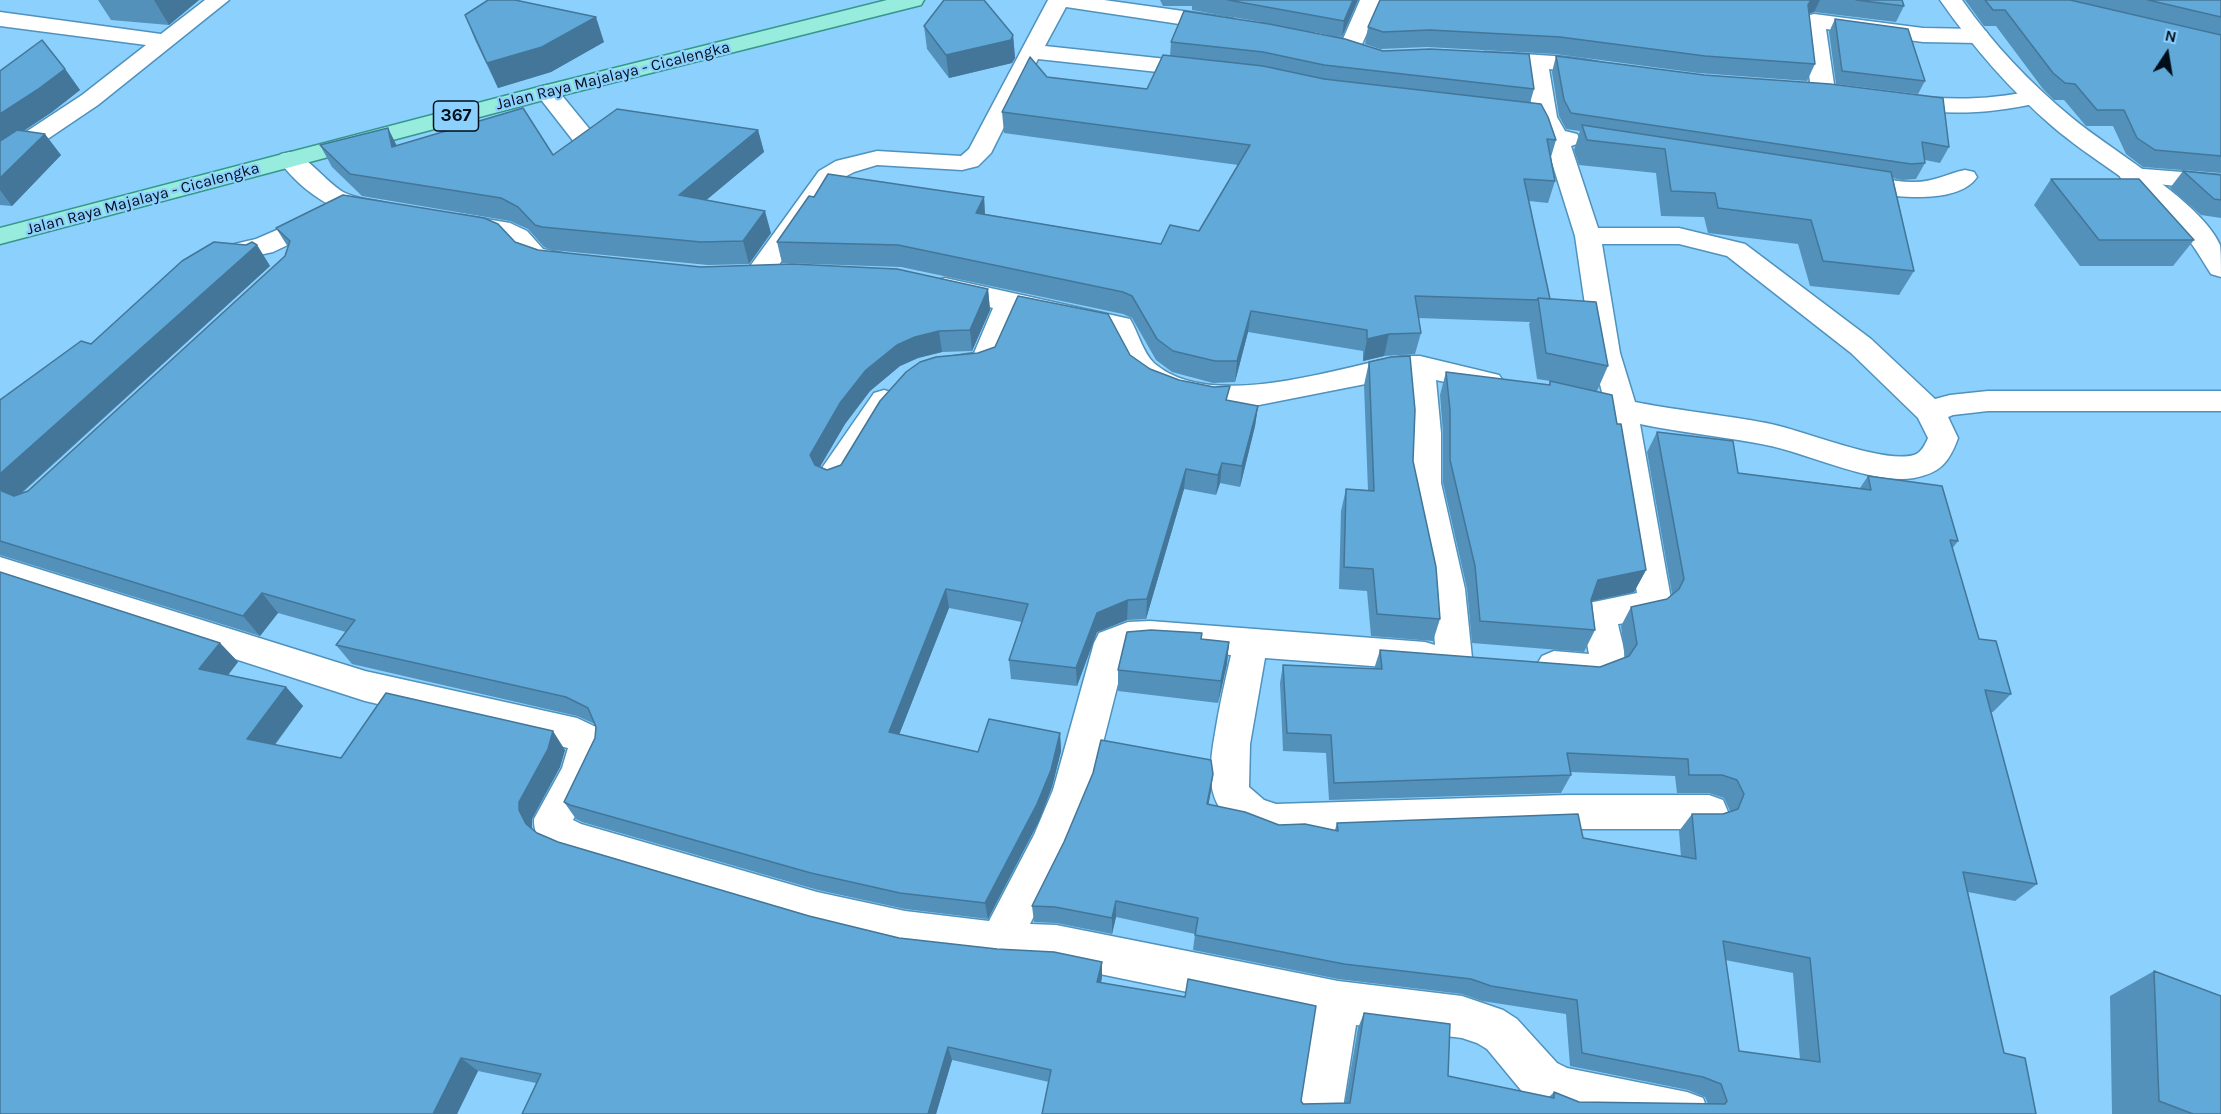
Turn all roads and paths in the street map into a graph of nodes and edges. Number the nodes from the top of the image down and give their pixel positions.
1 (218, 0) edge
2 (913, 0) edge
3 (1059, 0) edge
4 (1371, 0) edge
5 (1806, 0) edge
6 (1951, 0) edge
7 (0, 20) edge
8 (1814, 21) junction
9 (1246, 27) edge
10 (1298, 36) edge
11 (1978, 36) junction
12 (164, 41) junction
13 (1031, 51) junction
14 (1460, 58) edge
15 (1536, 62) junction
16 (1621, 72) edge
17 (1228, 73) edge
18 (547, 92) junction
19 (1823, 92) edge
20 (2034, 97) junction
21 (1880, 100) edge
22 (1541, 123) junction
23 (587, 142) edge
24 (1590, 142) edge
25 (290, 159) junction
26 (0, 160) edge
27 (2131, 175) junction
28 (1965, 177) dead end
29 (1824, 178) edge
30 (2221, 183) edge
31 (351, 205) junction
32 (0, 236) edge
33 (1588, 236) junction
34 (264, 246) junction
35 (593, 265) edge
36 (196, 266) edge
37 (288, 266) edge
38 (2221, 268) edge
39 (787, 274) edge
40 (728, 276) edge
41 (756, 276) junction
42 (924, 283) edge
43 (1009, 303) junction
44 (1420, 366) junction
45 (2221, 401) edge
46 (1622, 410) junction
47 (1930, 412) junction
48 (833, 476) edge
49 (0, 570) edge
50 (1251, 643) junction
51 (1454, 658) junction
52 (1488, 661) edge
53 (1522, 663) edge
54 (1708, 812) edge
55 (1000, 942) junction
56 (1338, 1002) junction
57 (1320, 1114) edge
58 (1687, 1114) edge

1 - 12 street
2 - 18 main road, Jalan Raya Majalaya - Cicalengka / 367
3 - 9 street
3 - 13 street
4 - 10 street
5 - 8 street
6 - 11 street
7 - 12 street
8 - 11 street
8 - 19 street
11 - 20 street
12 - 26 street
13 - 17 street
13 - 41 street
14 - 15 street
15 - 16 street
15 - 22 street
18 - 23 street
18 - 25 main road, Jalan Raya Majalaya - Cicalengka / 367
20 - 21 street
20 - 27 street
22 - 24 street
22 - 33 street
25 - 31 street
25 - 32 main road, Jalan Raya Majalaya - Cicalengka / 367
27 - 30 street
27 - 38 street
28 - 29 street
31 - 34 street
31 - 35 street
33 - 46 street
33 - 47 street
34 - 36 street
34 - 37 street
39 - 41 street
40 - 41 street
42 - 43 street
43 - 44 street
43 - 48 street
44 - 46 street
44 - 51 street
45 - 47 street
46 - 47 street
46 - 53 street
49 - 55 street
50 - 51 street
50 - 54 street
50 - 55 street
51 - 52 street
55 - 56 street
56 - 57 street
56 - 58 street

